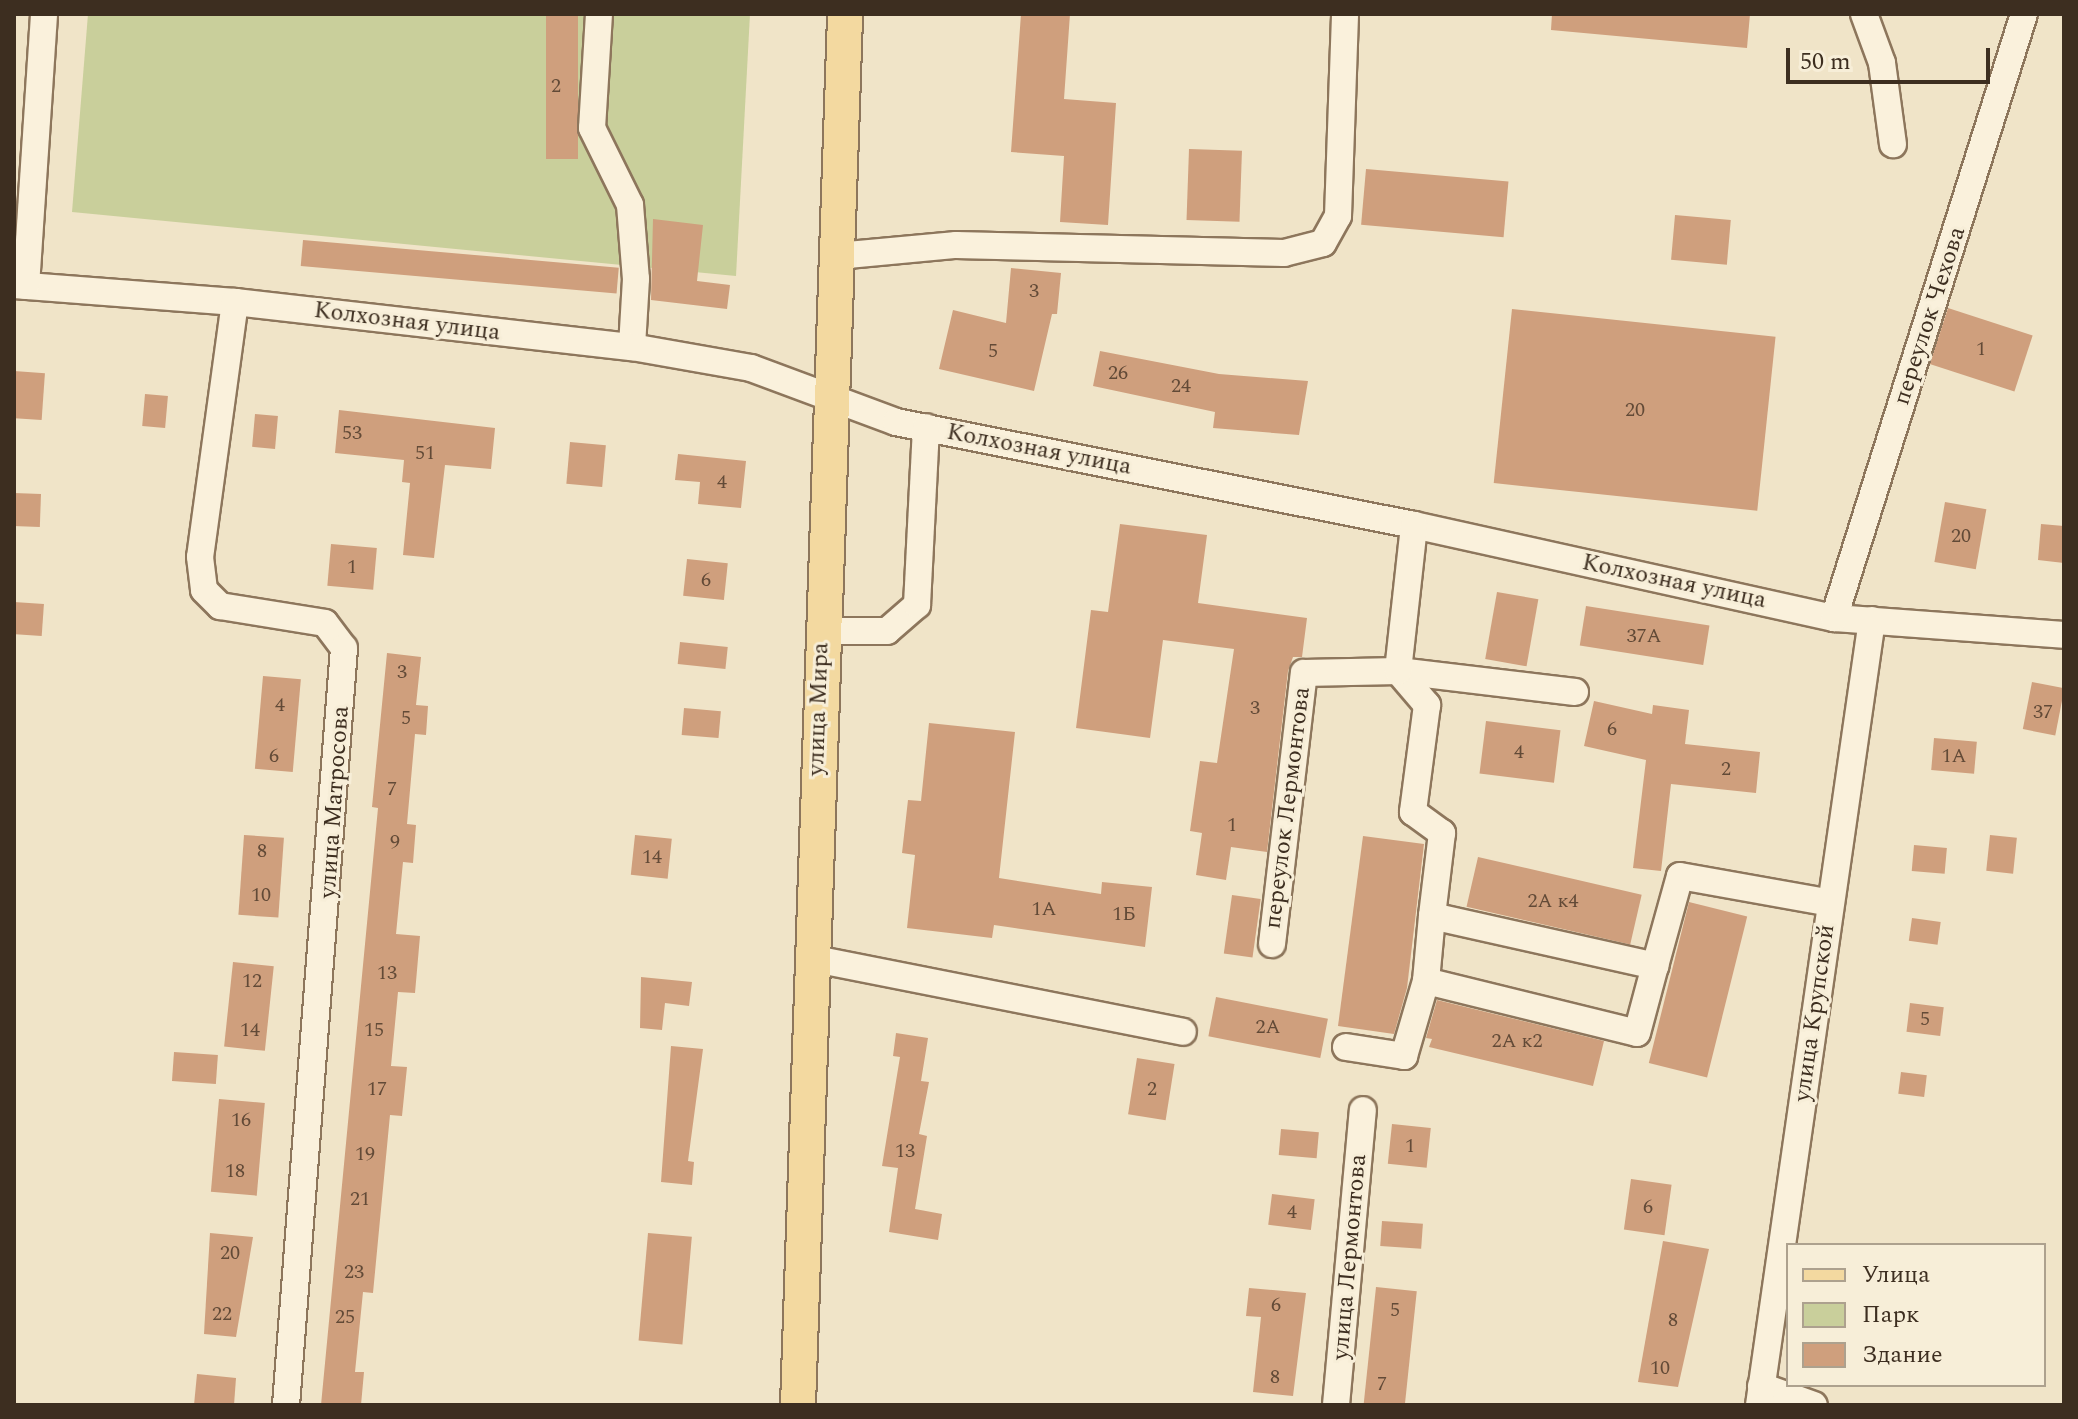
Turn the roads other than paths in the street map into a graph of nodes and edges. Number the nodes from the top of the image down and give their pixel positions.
1 (44, 14) edge
2 (599, 14) edge
3 (845, 14) edge
4 (1345, 14) edge
5 (1864, 14) edge
6 (2024, 14) edge
7 (1893, 144) dead end
8 (837, 256) junction
9 (20, 286) edge
10 (235, 302) junction
11 (632, 347) junction
12 (830, 395) junction
13 (926, 427) junction
14 (1414, 525) junction
15 (1834, 618) junction
16 (1872, 620) junction
17 (821, 631) junction
18 (2064, 635) edge
19 (1398, 671) junction
20 (1575, 692) dead end
21 (1831, 903) junction
22 (1432, 916) junction
23 (1272, 944) dead end
24 (810, 958) junction
25 (1655, 966) junction
26 (1426, 981) junction
27 (1183, 1032) dead end
28 (1346, 1047) dead end
29 (1363, 1110) dead end
30 (1760, 1396) edge
31 (286, 1405) edge
32 (798, 1405) edge
33 (1336, 1405) edge
34 (1814, 1405) edge

1 - 9 street
2 - 11 street
3 - 8 main road, улица Мира
4 - 8 street
5 - 7 street
6 - 15 street, переулок Чехова
8 - 12 main road, улица Мира
9 - 10 street, Колхозная улица
10 - 11 street, Колхозная улица
10 - 31 street, улица Матросова
11 - 12 street, Колхозная улица
12 - 13 street, Колхозная улица
12 - 17 main road, улица Мира
13 - 14 street, Колхозная улица
13 - 17 street
14 - 15 street, Колхозная улица
14 - 19 street
15 - 16 street, Колхозная улица
16 - 18 street, Колхозная улица
16 - 21 street, улица Крупской
17 - 24 main road, улица Мира
19 - 20 street
19 - 22 street
19 - 23 street, переулок Лермонтова
21 - 25 street
21 - 30 street, улица Крупской
22 - 25 street
22 - 26 street
24 - 27 street
24 - 32 main road, улица Мира
25 - 26 street
26 - 28 street
29 - 33 street, улица Лермонтова
30 - 34 street

